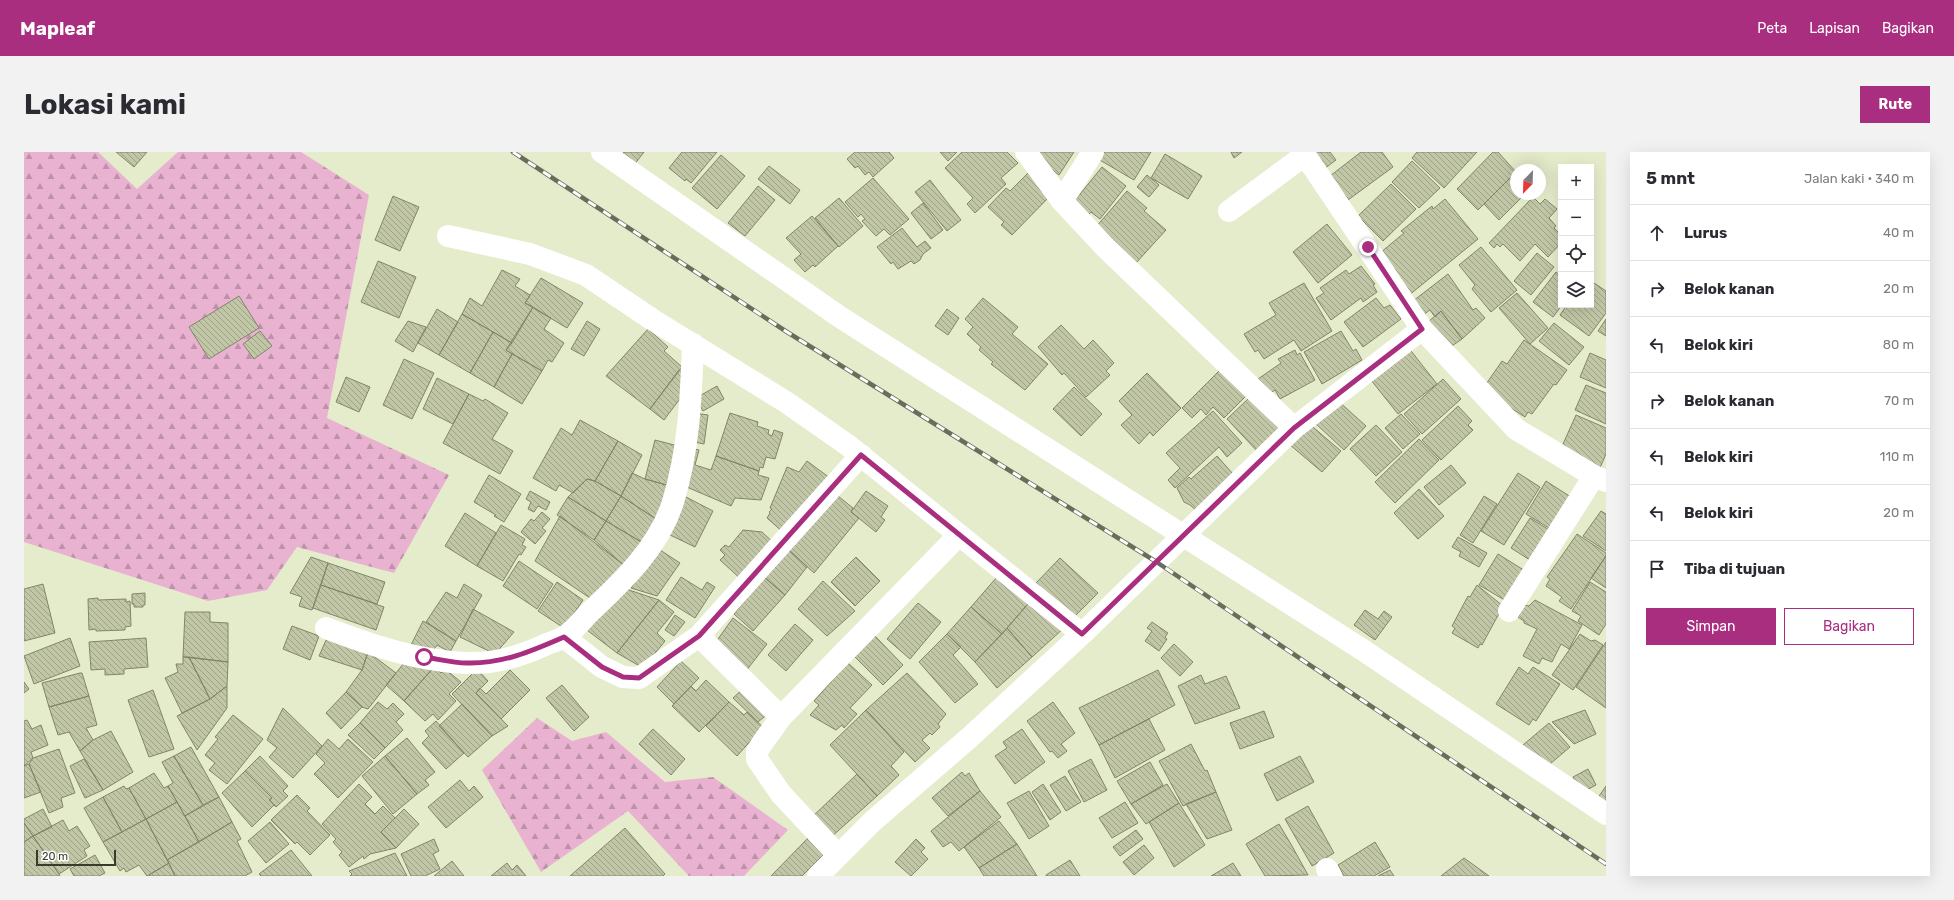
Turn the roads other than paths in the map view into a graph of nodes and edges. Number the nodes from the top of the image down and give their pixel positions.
1 (602, 152) edge
2 (1026, 152) edge
3 (1093, 152) edge
4 (1304, 154) edge
5 (1062, 201) junction
6 (1229, 210) dead end
7 (448, 236) dead end
8 (1422, 329) junction
9 (693, 344) junction
10 (1294, 428) junction
11 (861, 455) junction
12 (1600, 479) edge
13 (959, 534) junction
14 (1185, 536) junction
15 (1509, 610) dead end
16 (326, 628) dead end
17 (1082, 634) junction
18 (699, 636) junction
19 (564, 637) junction
20 (781, 717) junction
21 (1606, 814) edge
22 (838, 855) junction
23 (818, 876) edge

1 - 14 street
2 - 5 street
3 - 5 street
4 - 6 street
4 - 8 street
5 - 10 street
7 - 9 street
8 - 10 street
8 - 12 street
9 - 11 street
9 - 19 street
10 - 14 street
11 - 13 street
11 - 18 street
12 - 15 street
13 - 17 street
13 - 20 street
14 - 17 street
14 - 21 street
16 - 19 street
17 - 22 street
18 - 19 street
18 - 20 street
20 - 22 street
22 - 23 street

